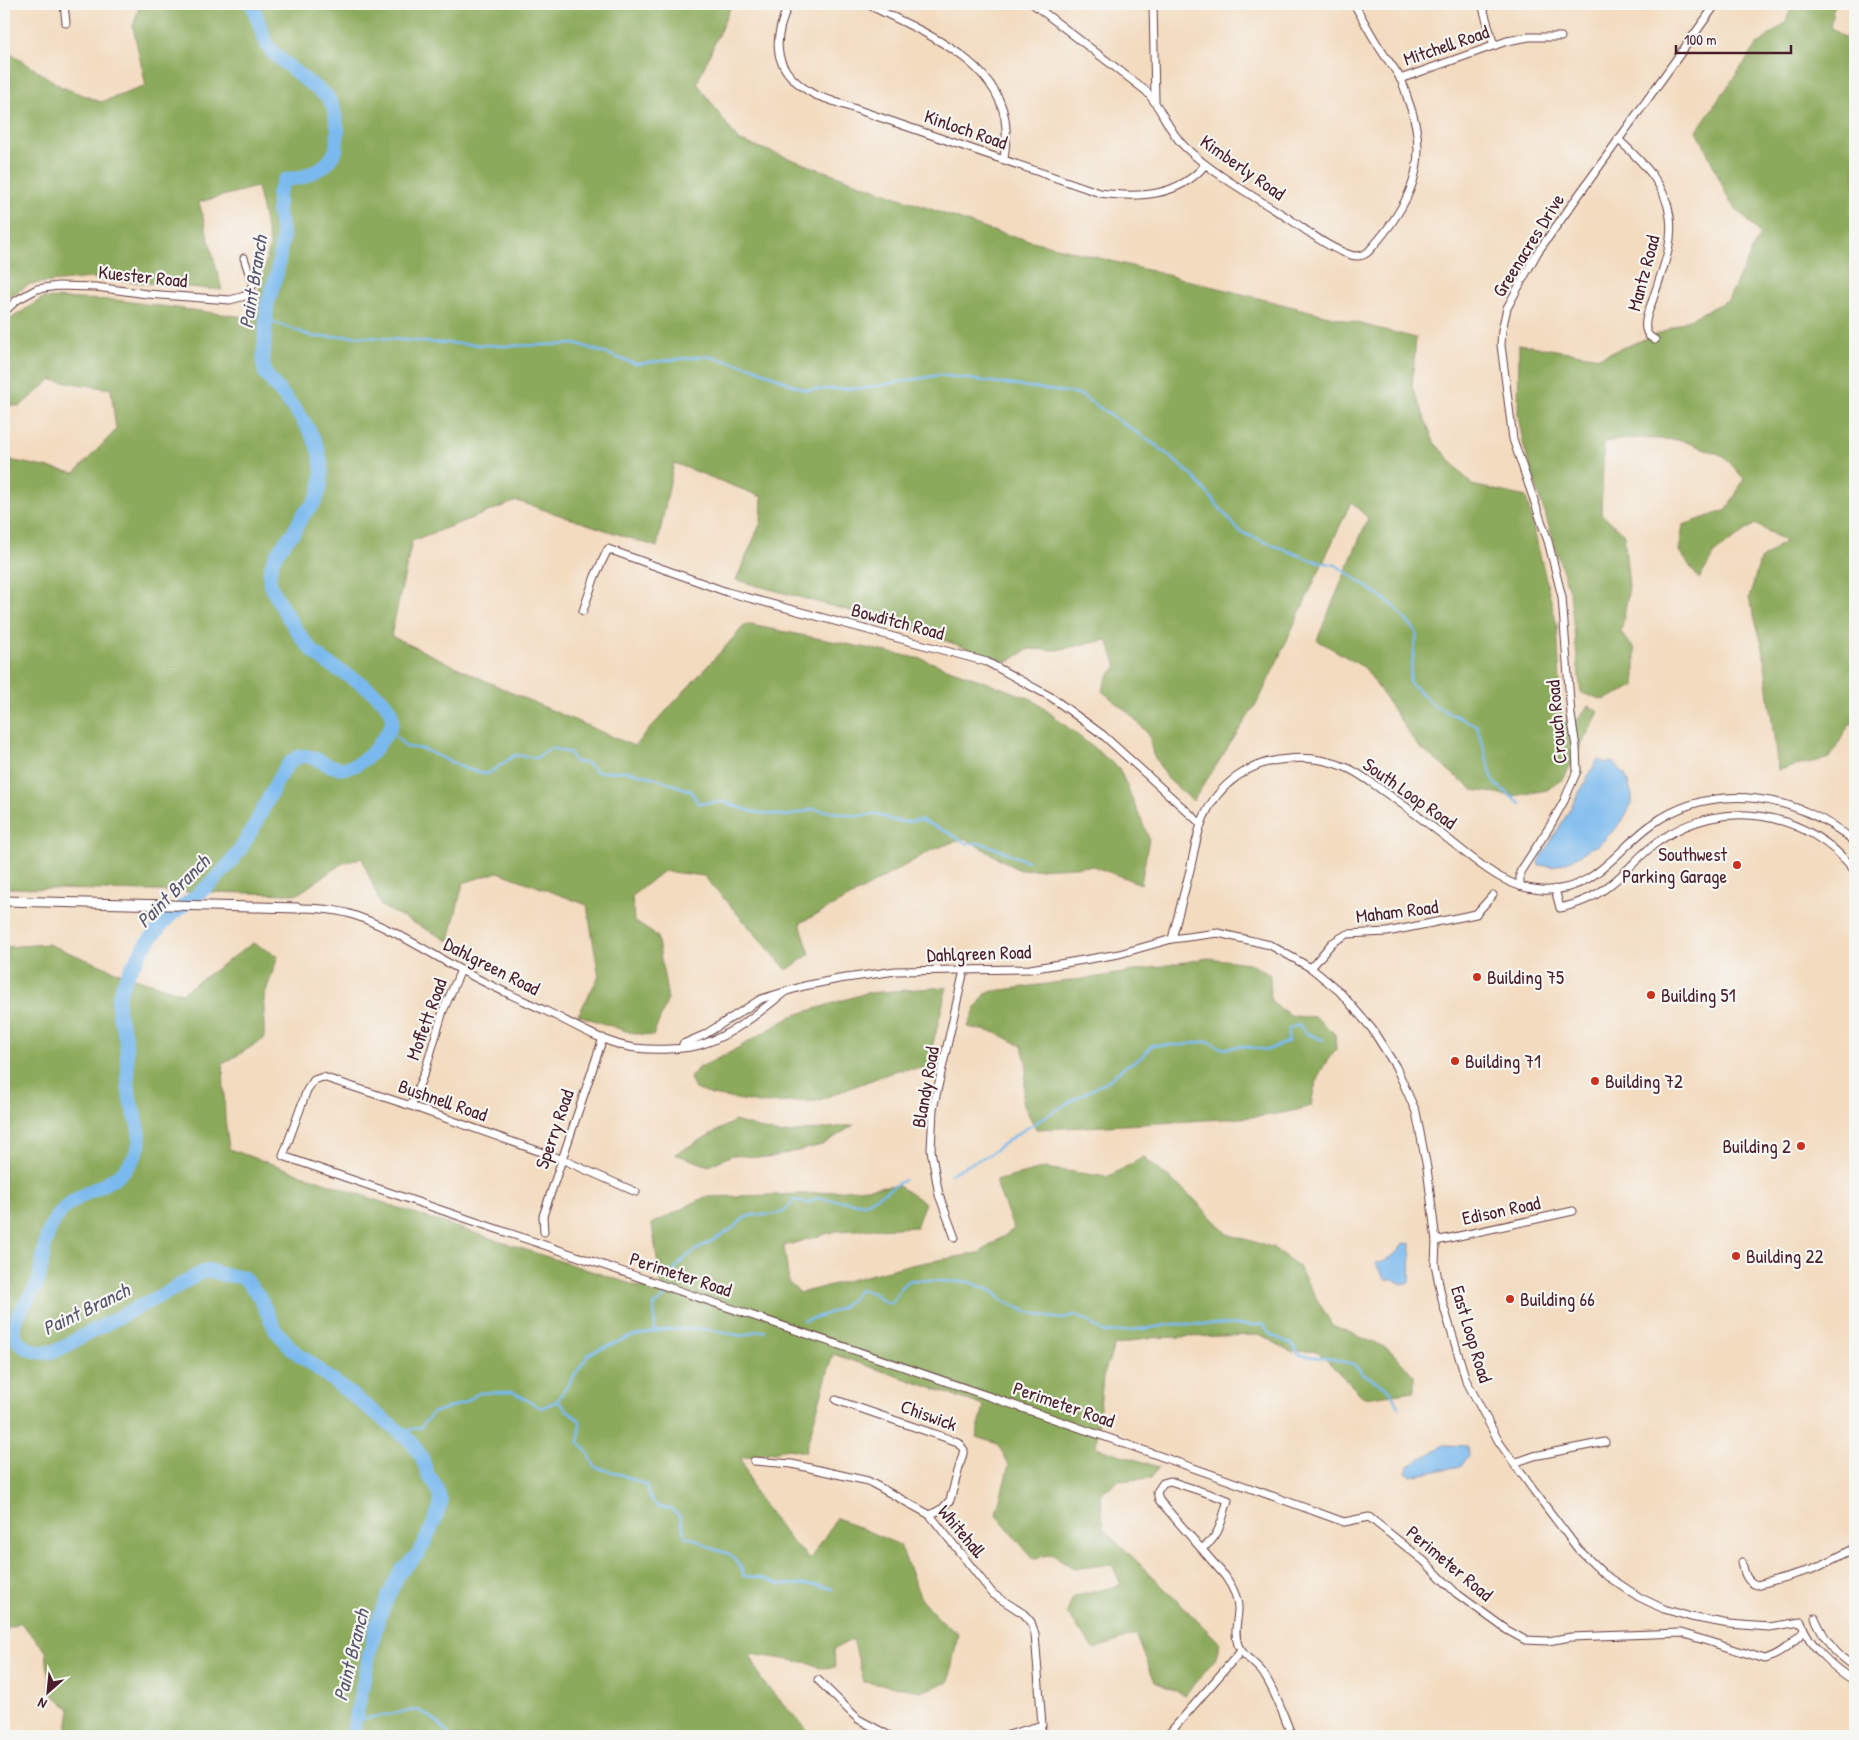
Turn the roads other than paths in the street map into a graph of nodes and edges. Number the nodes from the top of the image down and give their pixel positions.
1 (64, 4) edge
2 (789, 4) edge
3 (868, 4) edge
4 (1032, 4) edge
5 (1153, 4) edge
6 (1354, 4) edge
7 (1482, 4) edge
8 (1716, 4) edge
9 (66, 23) dead end
10 (1561, 37) dead end
11 (1494, 46) junction
12 (1400, 79) junction
13 (1155, 100) junction
14 (1618, 139) junction
15 (1004, 159) junction
16 (1205, 165) junction
17 (244, 258) dead end
18 (4, 312) edge
19 (1655, 340) dead end
20 (1548, 541) joint
21 (582, 611) dead end
22 (1201, 824) junction
23 (1855, 842) edge
24 (1855, 871) edge
25 (1520, 886) junction
26 (1556, 889) junction
27 (1493, 894) dead end
28 (6, 902) edge
29 (298, 908) joint
30 (1172, 939) junction
31 (1270, 945) joint
32 (1311, 968) junction
33 (461, 970) junction
34 (964, 970) junction
35 (786, 991) junction
36 (602, 1038) junction
37 (673, 1048) junction
38 (412, 1106) junction
39 (283, 1156) joint
40 (561, 1159) junction
41 (636, 1192) dead end
42 (1573, 1211) dead end
43 (544, 1232) dead end
44 (955, 1238) dead end
45 (1436, 1241) junction
46 (836, 1400) dead end
47 (1605, 1442) dead end
48 (754, 1460) dead end
49 (1514, 1463) junction
50 (930, 1515) junction
51 (1202, 1548) junction
52 (1855, 1548) edge
53 (1742, 1562) dead end
54 (1816, 1618) dead end
55 (1804, 1631) junction
56 (1241, 1651) junction
57 (1855, 1667) edge
58 (818, 1680) dead end
59 (1855, 1681) edge
60 (1040, 1726) junction
61 (890, 1736) edge
62 (1005, 1736) edge
63 (1048, 1736) edge
64 (1166, 1736) edge
65 (1292, 1736) edge

1 - 9 street
2 - 15 street, Kinloch Road
3 - 15 street
4 - 13 street, Kimberly Road
5 - 13 street
6 - 12 street
7 - 11 street
8 - 14 street, Greenacres Drive
10 - 11 street, Mitchell Road
11 - 12 street, Mitchell Road
12 - 16 street, Kimberly Road
13 - 16 street, Kimberly Road
14 - 19 street, Mantz Road
14 - 20 street, Greenacres Drive
15 - 16 street, Kinloch Road
17 - 18 street, Kuester Road
20 - 25 street, Crouch Road
21 - 22 street, Bowditch Road
22 - 25 street, South Loop Road
22 - 30 street
23 - 26 street, South Loop Road
24 - 26 street
25 - 26 street, South Loop Road
27 - 32 street, Maham Road
28 - 29 street
29 - 33 street, Dahlgreen Road
30 - 31 street, Dahlgreen Road
30 - 34 street, Dahlgreen Road
31 - 32 street, East Loop Road
32 - 45 street, East Loop Road
33 - 36 street, Dahlgreen Road
33 - 38 street, Moffett Road
34 - 35 street, Dahlgreen Road
34 - 44 street, Blandy Road
35 - 37 street, Dahlgreen Road
35 - 37 street, Dahlgreen Road
36 - 37 street, Dahlgreen Road
36 - 40 street, Sperry Road
38 - 39 street, Bushnell Road
38 - 40 street, Bushnell Road
39 - 55 street, Perimeter Road
40 - 41 street, Bushnell Road
40 - 43 street, Sperry Road
42 - 45 street, Edison Road
45 - 49 street, East Loop Road
46 - 50 street, Chiswick
47 - 49 street
48 - 50 street, Whitehall
49 - 55 street, East Loop Road
50 - 60 street, Whitehall
51 - 51 street
51 - 56 street
52 - 53 street
54 - 57 street
55 - 59 street
56 - 64 street
56 - 65 street
58 - 61 street
60 - 62 street
60 - 63 street

